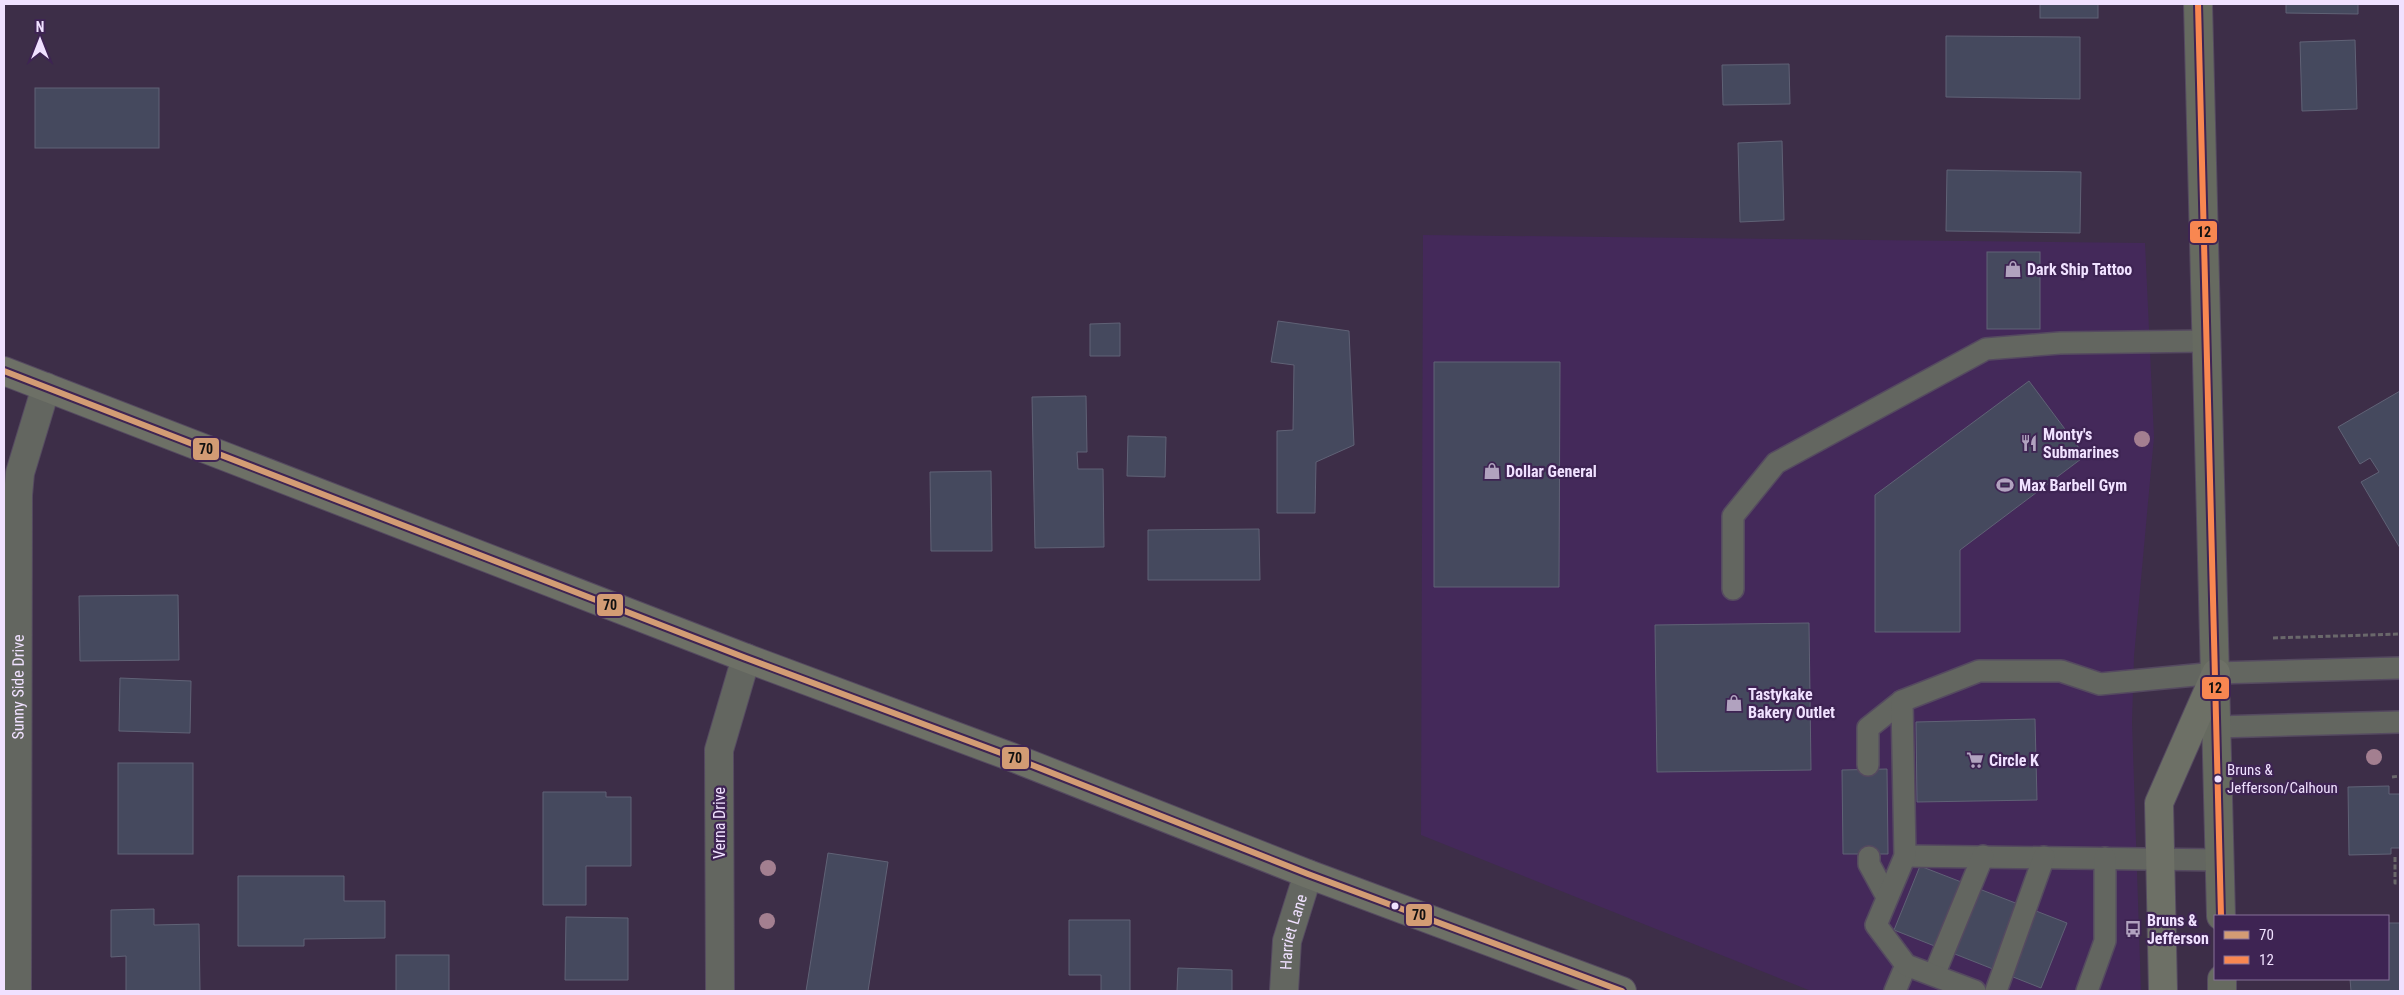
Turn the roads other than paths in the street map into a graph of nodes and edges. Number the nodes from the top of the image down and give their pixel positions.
1 (2198, 4) edge
2 (2206, 341) junction
3 (4, 371) edge
4 (46, 387) junction
5 (1733, 589) dead end
6 (746, 658) junction
7 (2400, 668) edge
8 (2216, 673) junction
9 (1902, 701) junction
10 (2400, 722) edge
11 (2218, 728) junction
12 (1868, 765) dead end
13 (1905, 856) junction
14 (1983, 856) junction
15 (1869, 857) dead end
16 (2044, 857) junction
17 (2105, 858) junction
18 (2160, 859) junction
19 (2220, 860) junction
20 (1308, 874) junction
21 (1887, 897) junction
22 (2221, 915) edge
23 (1906, 965) junction
24 (1934, 975) junction
25 (17, 991) edge
26 (720, 991) edge
27 (1284, 991) edge
28 (1622, 991) edge
29 (1895, 991) edge
30 (1976, 991) edge
31 (1996, 991) edge
32 (2087, 991) edge
33 (2163, 991) edge

1 - 2 main road
2 - 5 lane
2 - 8 main road
3 - 4 main road
4 - 6 main road
4 - 25 street, Sunny Side Drive
6 - 20 main road
6 - 26 street, Verna Drive
7 - 8 lane
8 - 9 lane
8 - 11 main road
8 - 18 main road
9 - 12 lane
9 - 13 lane
10 - 11 lane
11 - 19 main road
13 - 14 lane
13 - 21 lane
14 - 16 lane
14 - 24 lane
15 - 21 lane
16 - 17 lane
16 - 31 lane
17 - 18 lane
17 - 32 lane
18 - 19 lane
18 - 33 main road
19 - 22 main road
20 - 27 street, Harriet Lane
20 - 28 main road
21 - 23 lane
23 - 24 lane
23 - 29 lane
24 - 30 lane

